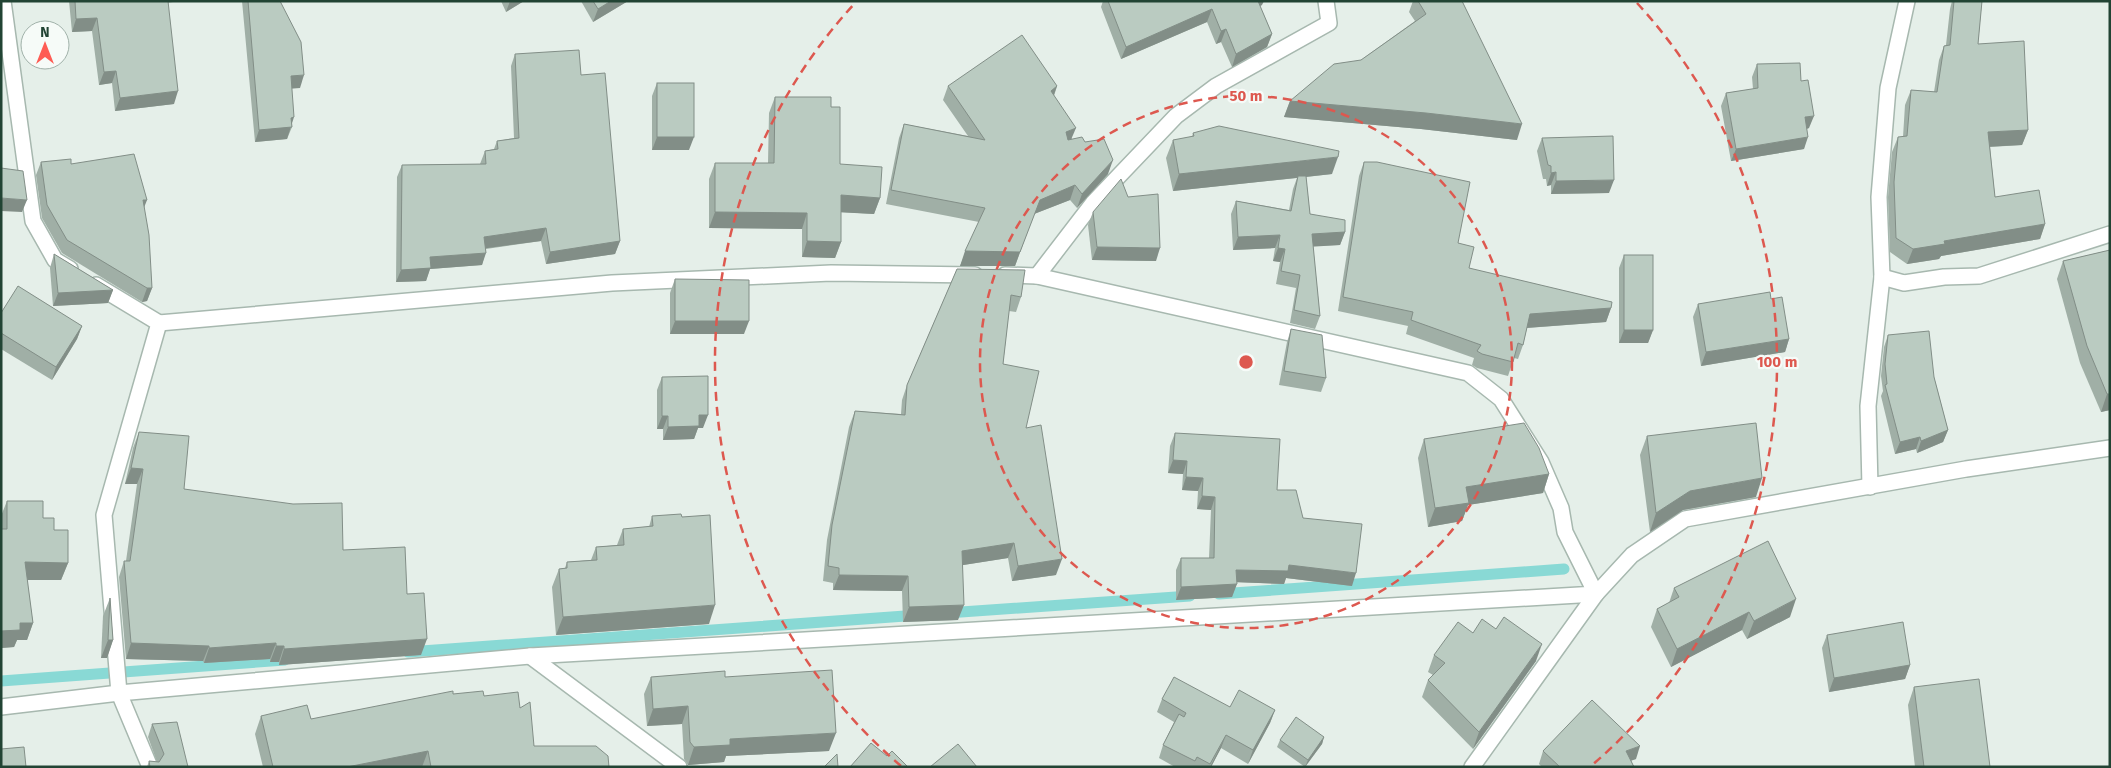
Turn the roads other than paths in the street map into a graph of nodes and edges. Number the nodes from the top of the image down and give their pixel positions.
1 (3, 1) edge
2 (1326, 1) edge
3 (1907, 1) edge
4 (2110, 234) edge
5 (1037, 276) junction
6 (1882, 277) junction
7 (158, 323) junction
8 (2110, 448) edge
9 (1870, 486) junction
10 (1596, 594) junction
11 (530, 656) junction
12 (119, 688) junction
13 (1, 707) edge
14 (150, 767) edge
15 (679, 767) edge
16 (1472, 767) edge

1 - 7 street
2 - 5 street
3 - 6 street
4 - 6 street
5 - 7 street
5 - 10 street
6 - 9 street
7 - 12 street
8 - 9 street
9 - 10 street
10 - 11 street
10 - 16 street
11 - 12 street
11 - 15 street
12 - 13 street
12 - 14 street

